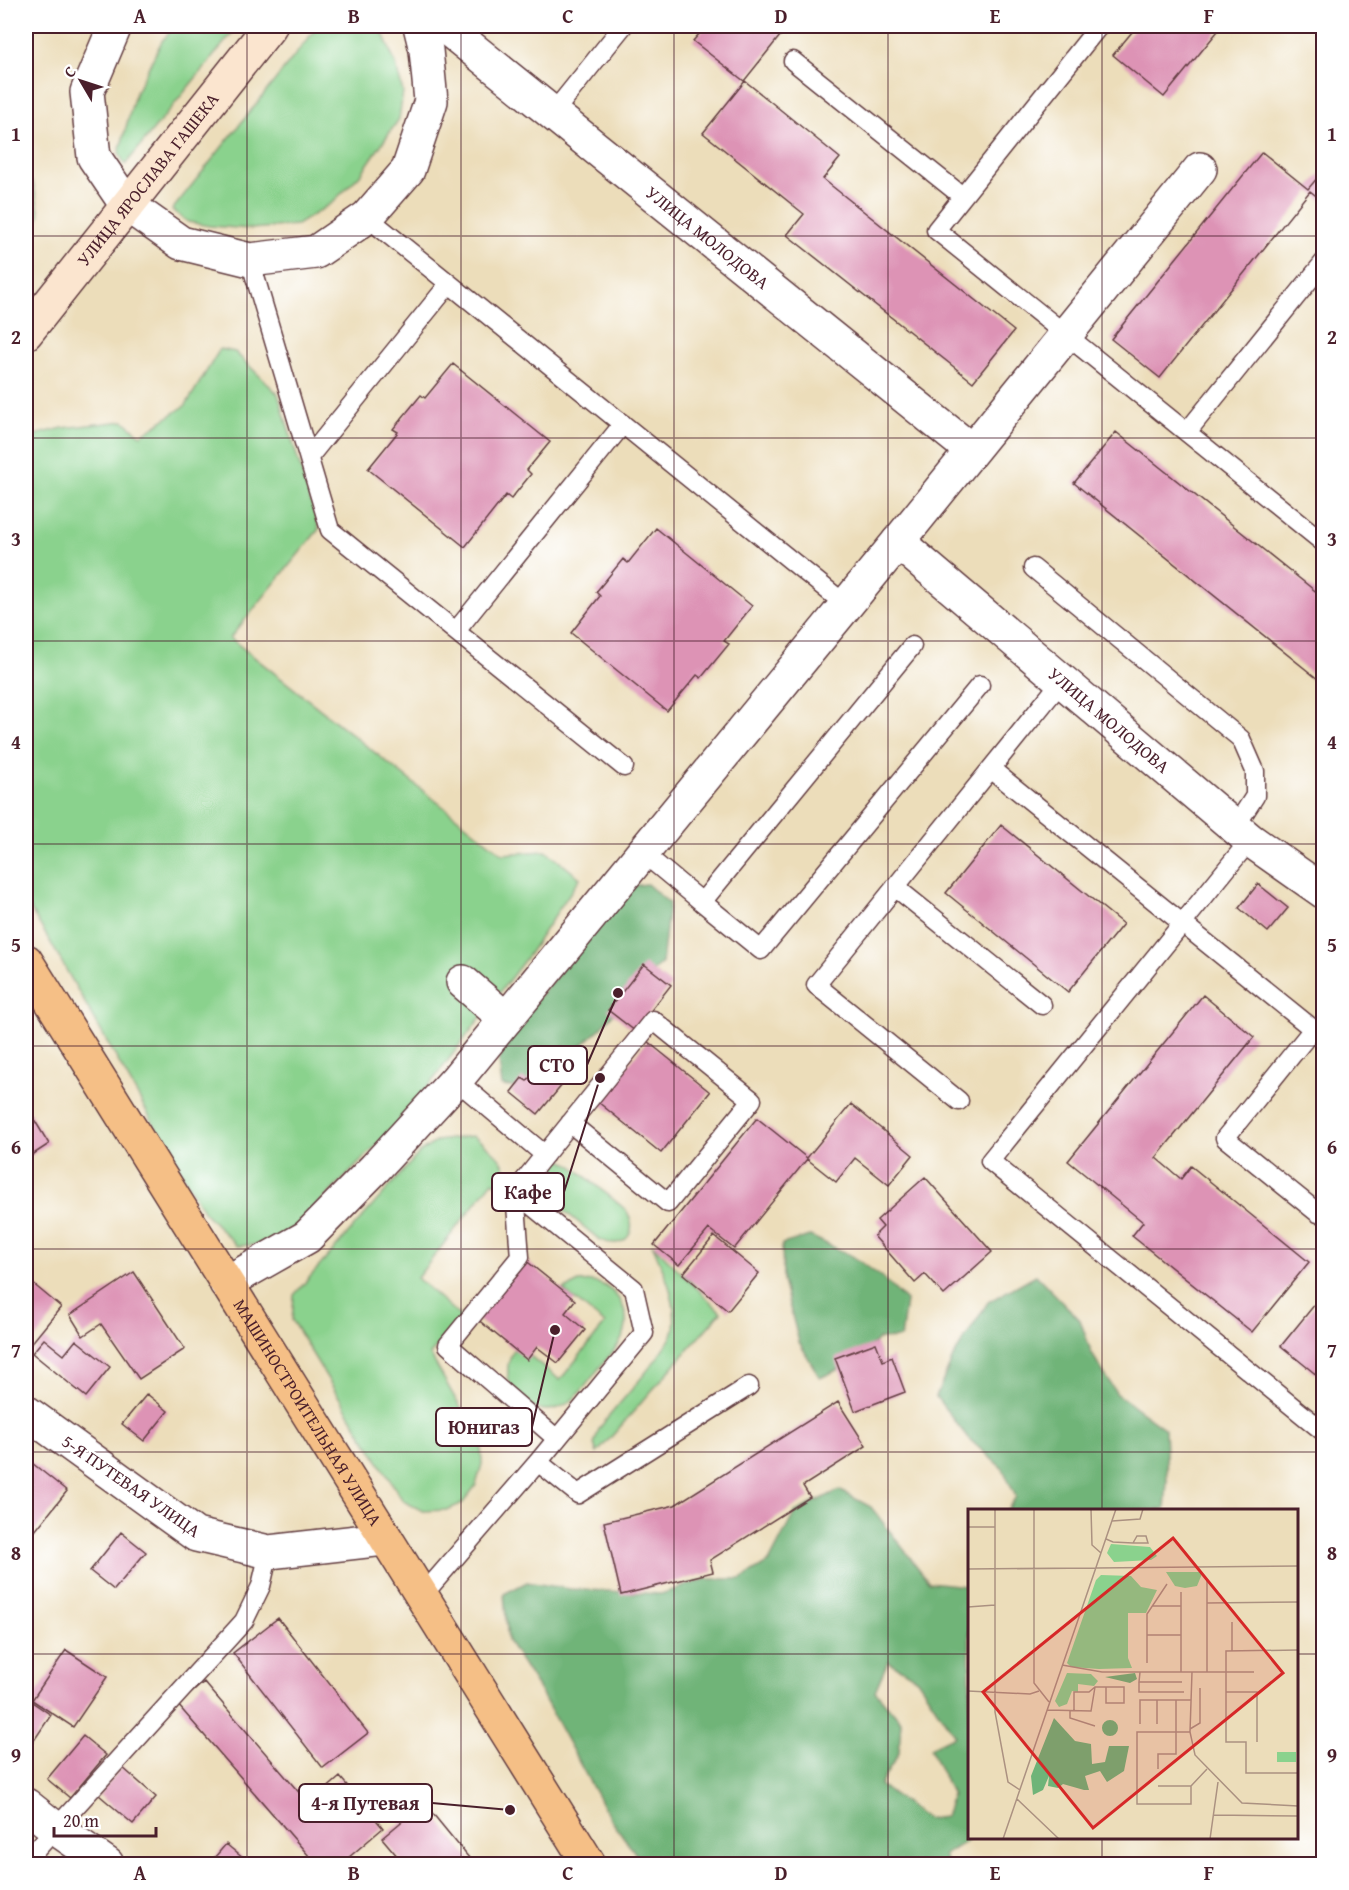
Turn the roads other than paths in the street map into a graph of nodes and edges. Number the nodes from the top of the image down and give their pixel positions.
1 (115, 26) edge
2 (270, 26) edge
3 (420, 26) edge
4 (444, 26) edge
5 (622, 26) edge
6 (1099, 26) edge
7 (793, 61) dead end
8 (554, 113) junction
9 (1200, 169) dead end
10 (962, 196) junction
11 (126, 204) junction
12 (367, 217) junction
13 (250, 260) junction
14 (1323, 262) edge
15 (449, 284) junction
16 (26, 333) edge
17 (1066, 334) junction
18 (623, 424) junction
19 (1187, 432) junction
20 (971, 450) junction
21 (309, 457) junction
22 (898, 542) junction
23 (1323, 543) edge
24 (1034, 568) dead end
25 (846, 605) junction
26 (456, 631) junction
27 (912, 646) dead end
28 (1061, 682) junction
29 (980, 685) dead end
30 (624, 767) dead end
31 (991, 769) junction
32 (1243, 833) junction
33 (643, 853) junction
34 (895, 886) junction
35 (1323, 892) edge
36 (702, 902) junction
37 (1182, 924) junction
38 (26, 961) edge
39 (464, 982) dead end
40 (1042, 1005) dead end
41 (506, 1019) junction
42 (456, 1080) junction
43 (959, 1101) dead end
44 (570, 1123) junction
45 (545, 1155) junction
46 (515, 1192) junction
47 (1318, 1213) dead end
48 (226, 1283) junction
49 (749, 1386) dead end
50 (26, 1412) edge
51 (1323, 1432) edge
52 (557, 1439) junction
53 (538, 1462) junction
54 (384, 1539) junction
55 (269, 1552) junction
56 (421, 1597) junction
57 (26, 1805) edge
58 (55, 1828) junction
59 (26, 1861) edge
60 (107, 1864) edge
61 (589, 1864) edge

1 - 11 street
2 - 11 main road, УЛИЦА ЯРОСЛАВА ГАШЕКА
3 - 12 street
4 - 8 street, УЛИЦА МОЛОДОВА
5 - 8 lane
6 - 10 lane
7 - 10 lane
8 - 20 street, УЛИЦА МОЛОДОВА
9 - 17 street
10 - 17 lane
11 - 13 street
11 - 16 main road, УЛИЦА ЯРОСЛАВА ГАШЕКА
12 - 13 street
12 - 15 lane
13 - 21 lane
14 - 19 lane
15 - 18 lane
15 - 21 lane
17 - 19 lane
17 - 20 street
18 - 25 lane
18 - 26 lane
19 - 23 lane
20 - 22 street
21 - 26 lane
22 - 25 street
22 - 28 street, УЛИЦА МОЛОДОВА
24 - 32 lane
25 - 33 street
26 - 30 lane
27 - 36 lane
28 - 31 lane
28 - 32 street, УЛИЦА МОЛОДОВА
29 - 36 lane
31 - 34 lane
31 - 37 lane
32 - 35 street, УЛИЦА МОЛОДОВА
32 - 37 lane
33 - 36 lane
33 - 41 street
34 - 40 lane
34 - 43 lane
37 - 47 lane
37 - 51 lane
38 - 48 main road, МАШИНОСТРОИТЕЛЬНАЯ УЛИЦА
39 - 41 street
41 - 42 street
42 - 45 lane
42 - 48 street
44 - 44 lane
44 - 45 lane
45 - 46 lane
46 - 52 lane
46 - 52 lane
48 - 54 main road, МАШИНОСТРОИТЕЛЬНАЯ УЛИЦА
49 - 53 lane
50 - 55 street, 5-Я ПУТЕВАЯ УЛИЦА
52 - 53 lane
53 - 56 lane
54 - 55 street, 5-Я ПУТЕВАЯ УЛИЦА
54 - 56 main road, МАШИНОСТРОИТЕЛЬНАЯ УЛИЦА
55 - 58 lane
56 - 61 main road, МАШИНОСТРОИТЕЛЬНАЯ УЛИЦА
57 - 58 street
58 - 59 lane
58 - 60 street

